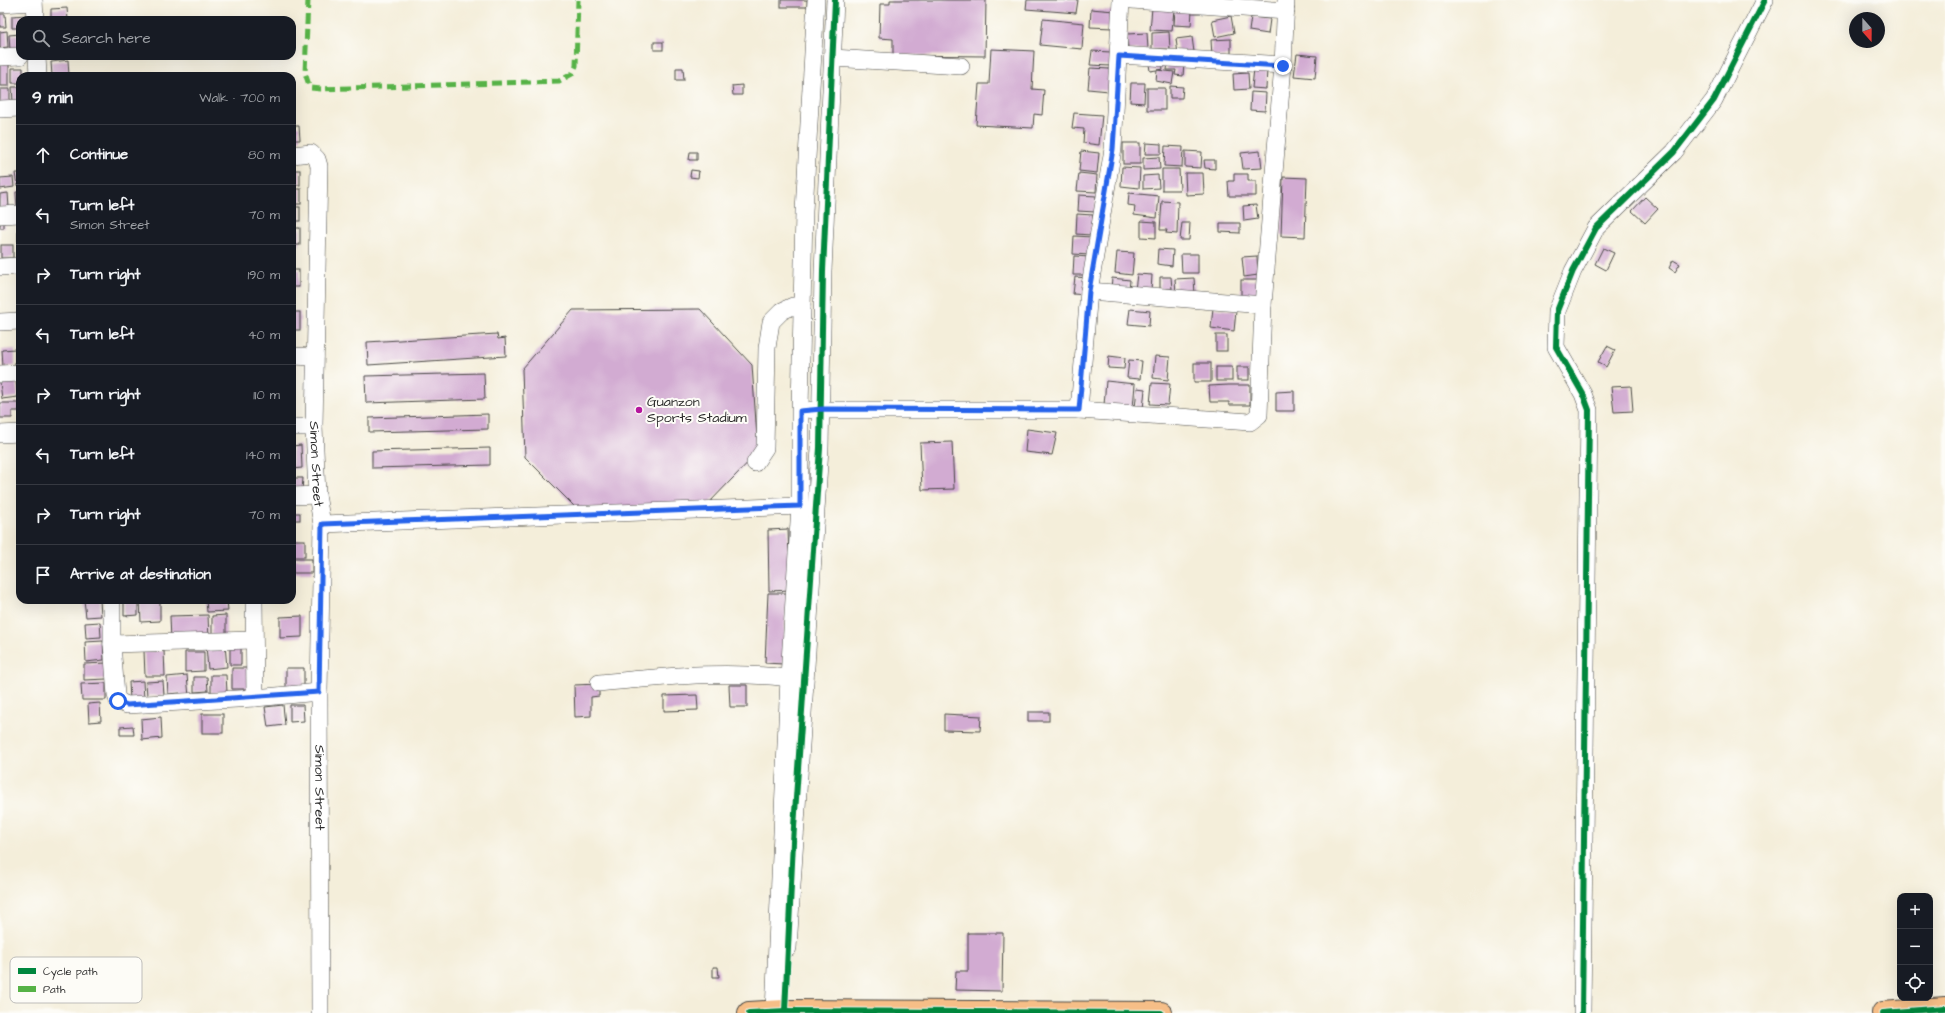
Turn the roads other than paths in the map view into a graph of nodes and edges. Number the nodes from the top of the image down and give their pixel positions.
1 (816, 0) edge
2 (835, 0) edge
3 (1121, 0) edge
4 (1132, 0) edge
5 (1765, 0) edge
6 (34, 1) edge
7 (0, 4) edge
8 (1286, 5) edge
9 (35, 16) edge
10 (16, 56) edge
11 (1119, 56) junction
12 (0, 57) edge
13 (833, 58) junction
14 (37, 60) edge
15 (961, 66) dead end
16 (1283, 66) junction
17 (38, 72) edge
18 (16, 108) edge
19 (0, 110) edge
20 (296, 155) edge
21 (16, 214) edge
22 (0, 215) edge
23 (16, 266) edge
24 (0, 267) edge
25 (1089, 291) junction
26 (1263, 305) junction
27 (802, 308) junction
28 (16, 321) edge
29 (0, 322) edge
30 (296, 356) edge
31 (315, 357) junction
32 (16, 373) edge
33 (0, 374) edge
34 (822, 409) junction
35 (1079, 410) junction
36 (800, 411) junction
37 (296, 427) edge
38 (314, 427) junction
39 (16, 433) edge
40 (0, 434) edge
41 (755, 462) dead end
42 (296, 496) edge
43 (317, 496) junction
44 (800, 506) junction
45 (322, 524) junction
46 (112, 604) edge
47 (254, 604) edge
48 (253, 640) junction
49 (112, 644) junction
50 (789, 678) junction
51 (599, 683) dead end
52 (319, 692) junction
53 (255, 698) junction
54 (796, 701) junction
55 (1945, 1008) edge
56 (779, 1011) junction
57 (320, 1013) edge
58 (749, 1013) edge
59 (1161, 1013) edge
60 (1582, 1013) edge
61 (1883, 1013) edge

1 - 27 street
2 - 13 street
3 - 11 street
4 - 8 street
5 - 60 street
6 - 7 street
6 - 9 street
8 - 16 street
10 - 12 street
11 - 16 street
11 - 25 street
13 - 15 street
13 - 34 street
14 - 17 street
16 - 26 street
18 - 19 street
20 - 31 street, Simon Street
21 - 22 street
23 - 24 street
25 - 26 street
25 - 35 street
26 - 35 street
27 - 36 street
27 - 41 street
28 - 29 street
30 - 31 street
31 - 38 street, Simon Street
32 - 33 street
34 - 35 street
34 - 36 street
34 - 54 street
36 - 44 street
37 - 38 street
38 - 43 street, Simon Street
39 - 40 street
42 - 43 street
43 - 45 street, Simon Street
44 - 45 street
44 - 50 street
45 - 52 street, Simon Street
46 - 49 street
47 - 48 street
48 - 49 street
48 - 53 street
49 - 53 street
50 - 51 street
50 - 54 street
52 - 53 street
52 - 57 street, Simon Street
54 - 56 street
55 - 61 main road
56 - 58 main road
56 - 59 main road

